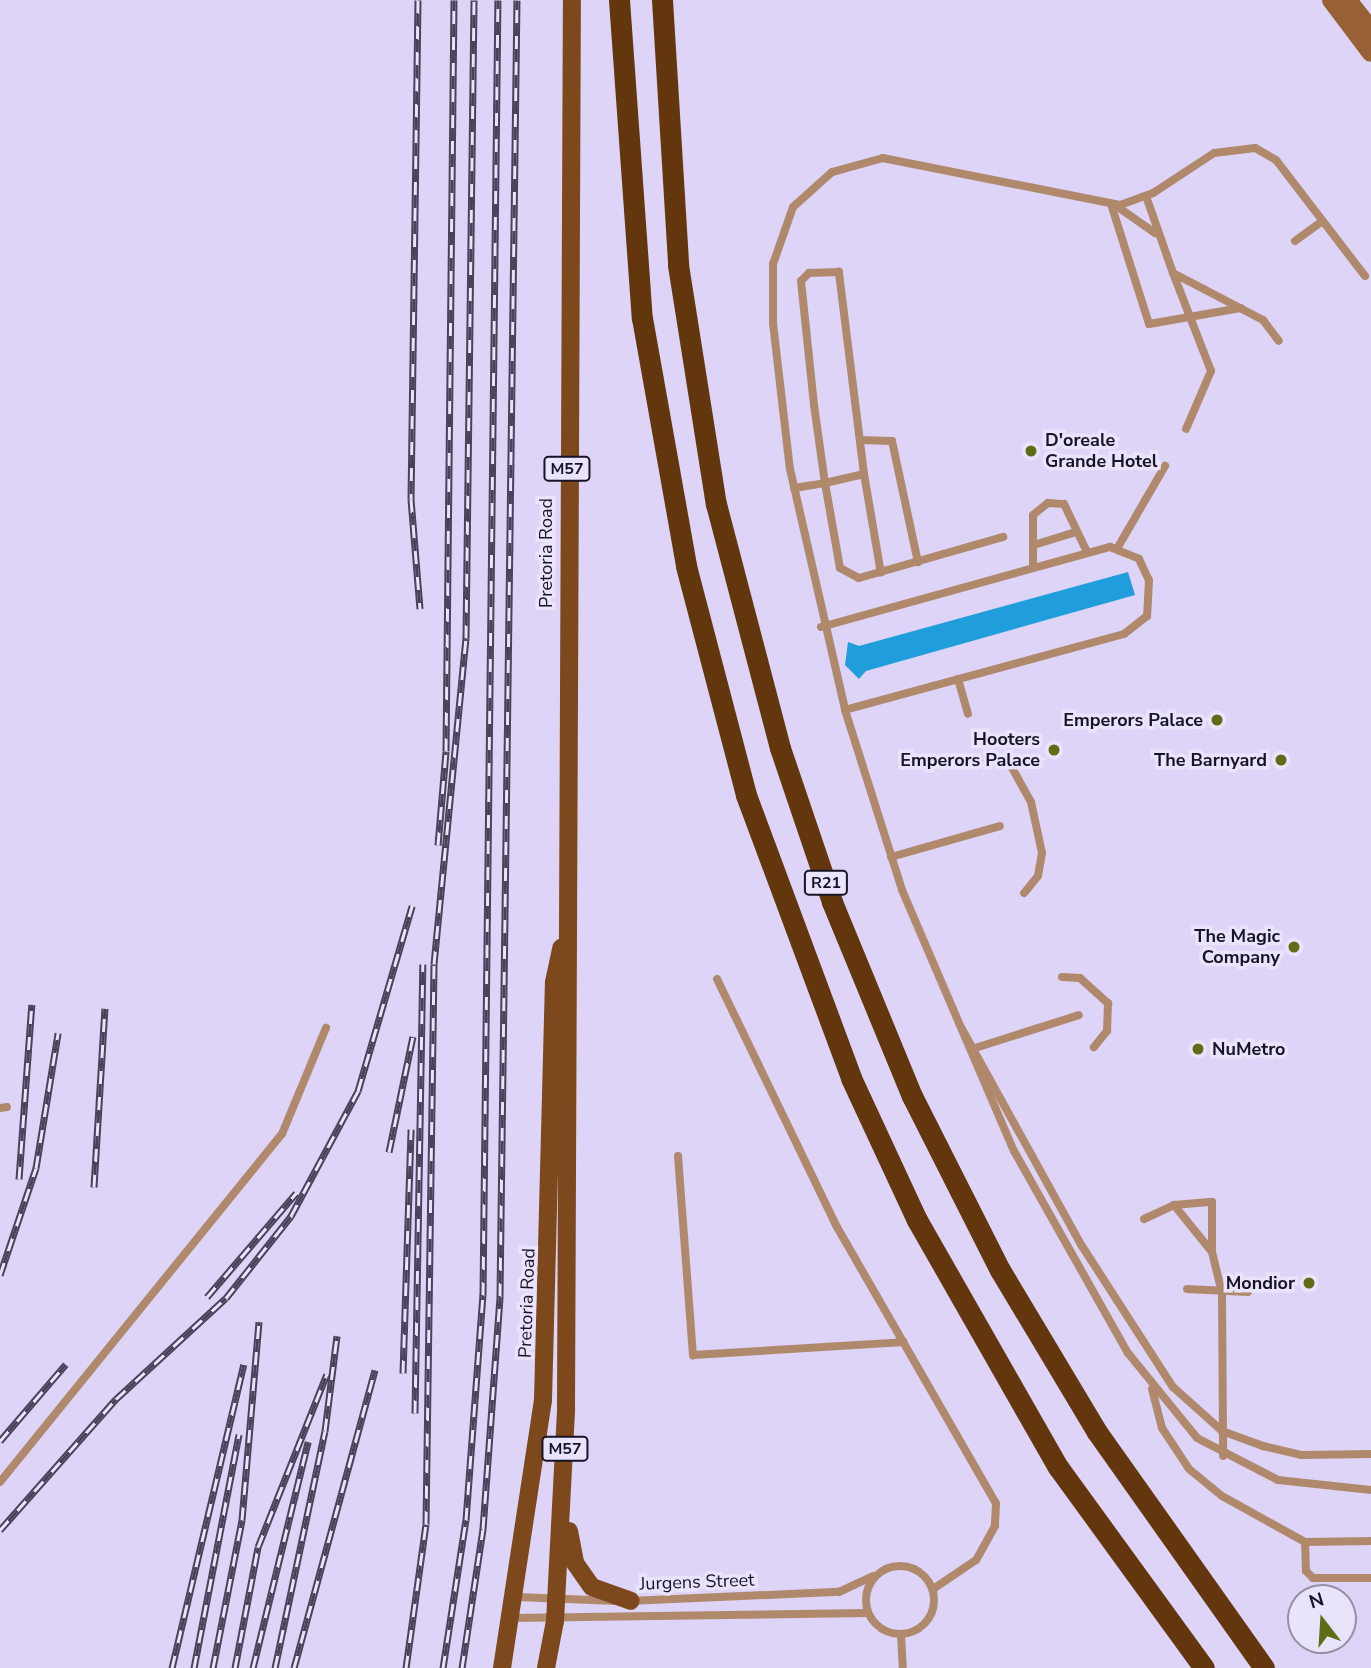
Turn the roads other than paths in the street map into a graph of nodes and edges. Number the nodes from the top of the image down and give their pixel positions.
1 (572, 0) edge
2 (619, 0) edge
3 (662, 0) edge
4 (1331, 0) edge
5 (1348, 0) edge
6 (1371, 29) edge
7 (1371, 53) edge
8 (1146, 197) junction
9 (1113, 204) junction
10 (1323, 221) junction
11 (1155, 233) junction
12 (1295, 241) dead end
13 (1173, 273) junction
14 (1365, 276) dead end
15 (1241, 308) junction
16 (1190, 316) junction
17 (1279, 341) dead end
18 (1186, 429) dead end
19 (860, 440) junction
20 (1165, 466) dead end
21 (864, 474) junction
22 (825, 483) junction
23 (794, 488) junction
24 (1076, 532) junction
25 (1003, 537) dead end
26 (1037, 544) junction
27 (1118, 547) junction
28 (1087, 552) junction
29 (918, 562) junction
30 (1033, 567) junction
31 (881, 573) junction
32 (821, 627) junction
33 (958, 679) junction
34 (845, 709) junction
35 (968, 714) dead end
36 (981, 760) dead end
37 (1000, 826) dead end
38 (891, 857) junction
39 (1024, 893) dead end
40 (563, 938) junction
41 (1062, 977) dead end
42 (717, 979) dead end
43 (1079, 1015) dead end
44 (326, 1028) dead end
45 (1094, 1047) dead end
46 (971, 1050) junction
47 (678, 1156) dead end
48 (1174, 1205) junction
49 (1144, 1219) dead end
50 (1212, 1252) junction
51 (1187, 1289) dead end
52 (1248, 1292) dead end
53 (1222, 1293) junction
54 (904, 1342) junction
55 (1152, 1388) junction
56 (1223, 1431) junction
57 (1371, 1454) edge
58 (1223, 1456) junction
59 (0, 1482) edge
60 (564, 1486) junction
61 (1371, 1490) edge
62 (1371, 1541) edge
63 (1305, 1542) junction
64 (874, 1576) junction
65 (1371, 1578) edge
66 (933, 1589) junction
67 (517, 1597) junction
68 (631, 1601) junction
69 (556, 1602) junction
70 (868, 1613) junction
71 (513, 1618) junction
72 (555, 1621) junction
73 (901, 1634) junction
74 (502, 1668) edge
75 (546, 1668) edge
76 (903, 1668) edge
77 (1204, 1668) edge
78 (1264, 1668) edge

1 - 40 main road, Pretoria Road / M57
2 - 77 highway, R21
3 - 78 highway, R21
4 - 7 street
5 - 6 street
8 - 9 lane
8 - 10 lane
8 - 11 lane
9 - 11 lane
9 - 16 lane
9 - 23 lane
10 - 12 lane
10 - 14 lane
11 - 13 lane
13 - 15 lane
13 - 16 lane
15 - 16 lane
15 - 17 lane
16 - 18 lane
19 - 21 lane
19 - 22 lane
19 - 29 lane
20 - 27 lane
21 - 22 lane
21 - 31 lane
22 - 23 lane
22 - 31 lane
23 - 32 lane
24 - 26 lane
24 - 26 lane
24 - 28 lane
25 - 29 lane
26 - 30 lane
27 - 28 lane
27 - 33 lane
28 - 30 lane
29 - 31 lane
30 - 32 lane
32 - 34 lane
33 - 34 lane
33 - 35 lane
34 - 38 lane
36 - 39 lane
37 - 38 lane
38 - 46 lane
40 - 60 main road, Pretoria Road / M57
40 - 67 main road, Pretoria Road / M57
41 - 45 lane
42 - 54 lane
43 - 46 lane
44 - 59 lane
46 - 55 lane
46 - 56 lane
47 - 54 lane
48 - 49 lane
48 - 50 lane
48 - 50 lane
50 - 53 lane
51 - 53 lane
52 - 53 lane
53 - 56 lane
54 - 66 lane
55 - 58 lane
55 - 63 lane
56 - 57 lane
56 - 58 lane
58 - 61 lane
60 - 68 main road
60 - 69 main road, Pretoria Road / M57
62 - 63 lane
63 - 65 lane
64 - 66 lane
64 - 68 lane, Jurgens Street
64 - 70 lane
66 - 73 lane
67 - 69 lane, Jurgens Street
67 - 71 main road, Pretoria Road / M57
68 - 69 lane, Jurgens Street
69 - 72 main road, Pretoria Road / M57
70 - 72 lane, Jurgens Street
70 - 73 lane
71 - 72 lane, Jurgens Street
71 - 74 main road, Pretoria Road / M57
72 - 75 main road, Pretoria Road / M57
73 - 76 lane

